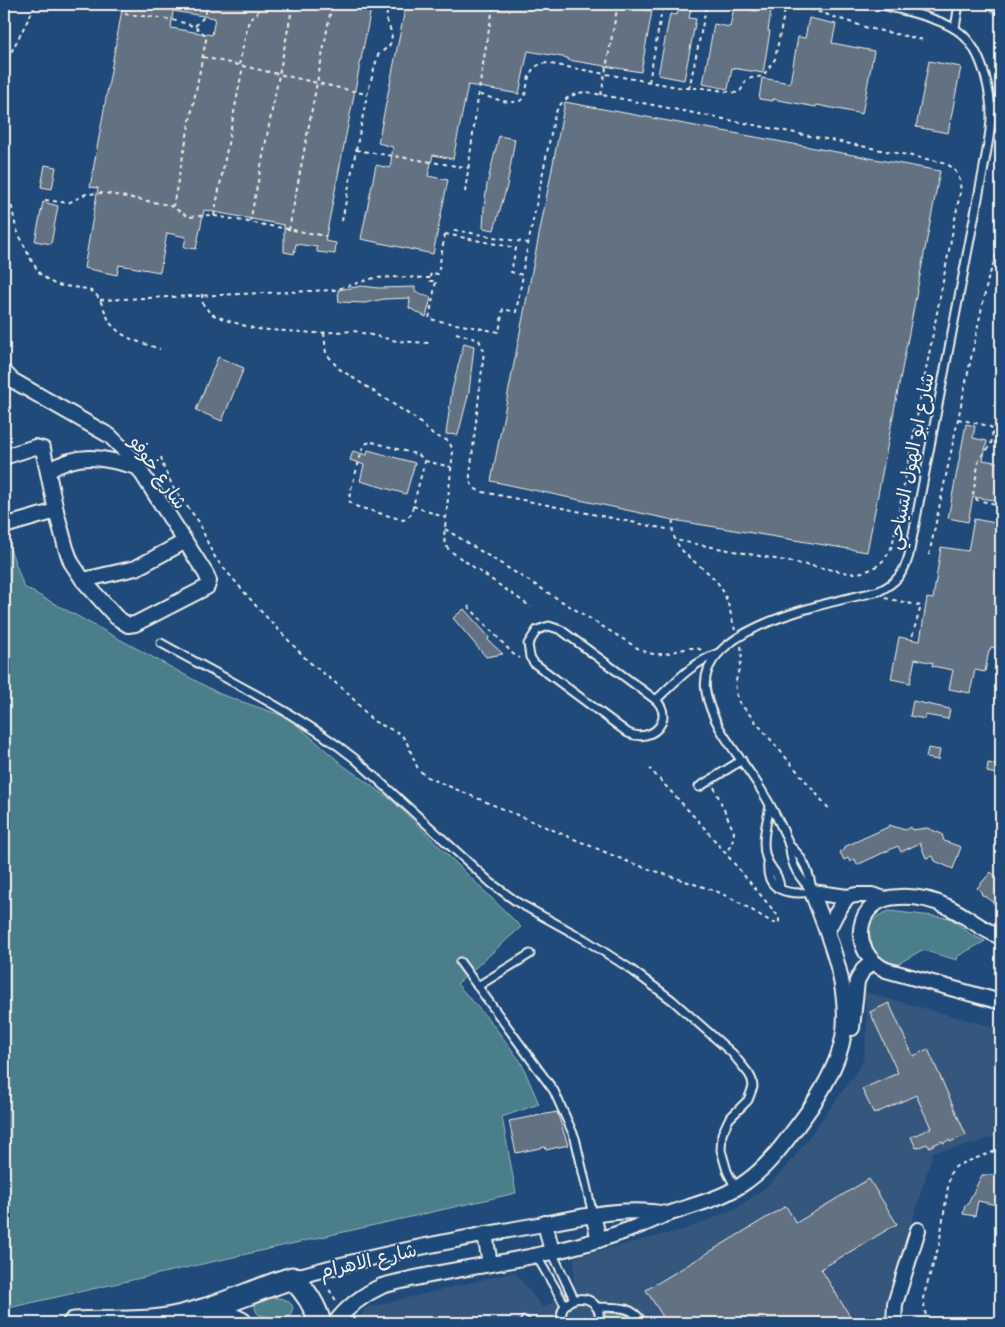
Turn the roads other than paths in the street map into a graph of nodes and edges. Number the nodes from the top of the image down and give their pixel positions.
1 (878, 4) edge
2 (959, 4) edge
3 (989, 4) edge
4 (1001, 11) edge
5 (954, 28) junction
6 (1001, 102) edge
7 (991, 111) junction
8 (4, 372) edge
9 (4, 456) edge
10 (137, 468) junction
11 (48, 471) junction
12 (56, 511) junction
13 (4, 526) edge
14 (184, 542) junction
15 (82, 580) junction
16 (161, 643) dead end
17 (721, 652) junction
18 (656, 700) junction
19 (742, 760) junction
20 (699, 787) dead end
21 (770, 806) junction
22 (812, 892) junction
23 (847, 897) junction
24 (885, 899) junction
25 (827, 932) junction
26 (1001, 937) edge
27 (530, 954) dead end
28 (460, 962) dead end
29 (872, 962) junction
30 (478, 986) junction
31 (1001, 1002) edge
32 (840, 1052) junction
33 (736, 1189) junction
34 (667, 1214) junction
35 (594, 1215) junction
36 (545, 1224) junction
37 (918, 1230) dead end
38 (485, 1234) junction
39 (599, 1240) junction
40 (552, 1252) junction
41 (536, 1256) junction
42 (490, 1264) junction
43 (292, 1278) junction
44 (574, 1299) junction
45 (565, 1305) junction
46 (596, 1307) junction
47 (207, 1310) junction
48 (339, 1318) edge
49 (181, 1320) edge
50 (560, 1322) edge
51 (74, 1323) edge
52 (241, 1323) edge
53 (320, 1323) edge
54 (598, 1323) edge
55 (643, 1323) edge
56 (894, 1323) edge

1 - 5 lane, شارع ابو الهول السياحي
2 - 5 lane
3 - 4 lane
5 - 7 lane, شارع ابو الهول السياحي
6 - 7 lane
7 - 17 lane, شارع ابو الهول السياحي
8 - 10 street, شارع خوفو
9 - 11 street
10 - 11 street
10 - 14 street, شارع خوفو
11 - 12 street
12 - 13 street
12 - 15 street
14 - 15 street
14 - 15 street, شارع خوفو
16 - 33 lane
17 - 18 lane
17 - 19 lane, شارع ابو الهول السياحي
18 - 18 lane
19 - 20 lane
19 - 21 lane, شارع ابو الهول السياحي
21 - 22 lane, شارع ابو الهول السياحي
21 - 22 lane
22 - 23 street
22 - 25 street, شارع الاهرام
23 - 24 street
23 - 25 street
24 - 26 street
24 - 29 street
25 - 32 street, شارع الاهرام
27 - 30 lane
28 - 30 lane
29 - 31 street
29 - 32 street
30 - 35 lane
32 - 33 street, شارع الاهرام
33 - 34 street, شارع الاهرام
34 - 35 street, شارع الاهرام
34 - 39 street, شارع الاهرام
35 - 36 street, شارع الاهرام
35 - 39 street
36 - 38 street, شارع الاهرام
36 - 40 street
37 - 56 street
38 - 42 street
38 - 43 street, شارع الاهرام
39 - 40 street, شارع الاهرام
40 - 41 street, شارع الاهرام
40 - 44 lane
41 - 42 street, شارع الاهرام
41 - 45 lane
42 - 48 street, شارع الاهرام
43 - 47 main road, شارع الاهرام
43 - 53 main road
44 - 45 lane
44 - 46 lane
45 - 50 lane
46 - 54 lane
46 - 55 lane
47 - 49 main road, شارع الاهرام
47 - 52 main road
49 - 51 main road, شارع الاهرام

